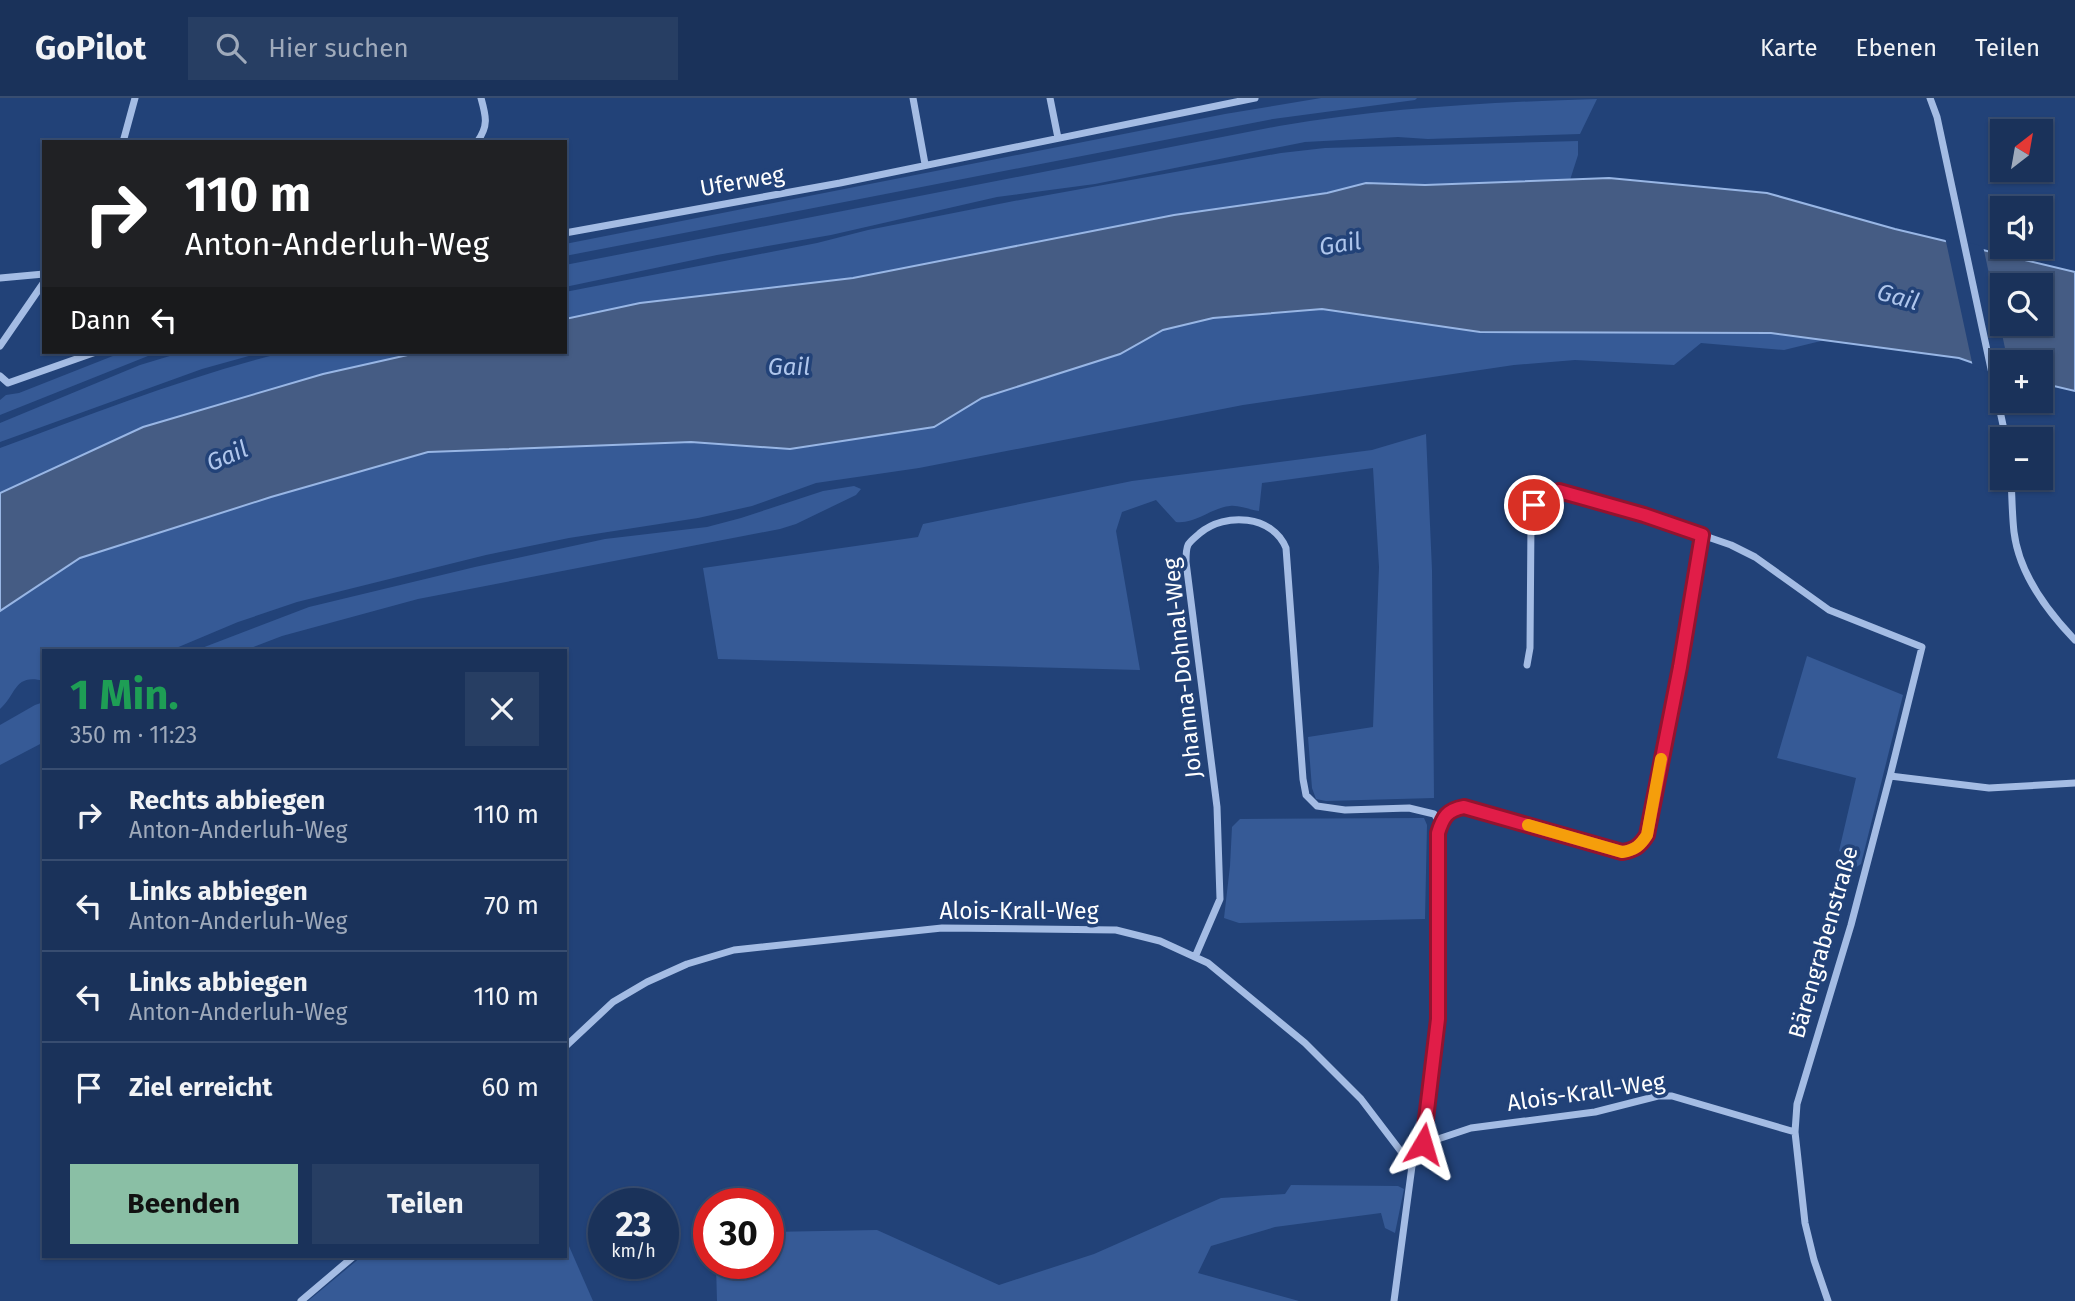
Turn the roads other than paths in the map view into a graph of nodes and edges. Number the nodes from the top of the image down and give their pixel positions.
1 (135, 98) edge
2 (481, 98) edge
3 (912, 98) edge
4 (1050, 98) edge
5 (1255, 98) edge
6 (1930, 98) edge
7 (1058, 138) junction
8 (123, 140) edge
9 (479, 140) edge
10 (925, 164) junction
11 (567, 233) edge
12 (42, 274) edge
13 (0, 278) edge
14 (42, 285) edge
15 (0, 346) edge
16 (90, 354) edge
17 (0, 376) edge
18 (2003, 427) edge
19 (2012, 490) edge
20 (1702, 535) junction
21 (2075, 640) edge
22 (1527, 665) dead end
23 (1890, 776) junction
24 (2075, 783) edge
25 (1442, 820) junction
26 (1195, 957) junction
27 (567, 1045) edge
28 (1795, 1132) junction
29 (1423, 1144) junction
30 (1412, 1166) junction
31 (352, 1258) edge
32 (301, 1301) edge
33 (1394, 1301) edge
34 (1828, 1301) edge

1 - 8 street
2 - 9 street
3 - 10 street
4 - 7 street
5 - 7 street, Uferweg
6 - 18 street
7 - 10 street, Uferweg
10 - 11 street, Uferweg
12 - 13 street
14 - 15 street
16 - 17 street
19 - 21 street
20 - 22 street
20 - 23 street, Bärengrabenstraße
20 - 25 street
23 - 24 street
23 - 28 street, Bärengrabenstraße
25 - 26 street, Johanna-Dohnal-Weg
25 - 29 street
26 - 27 street, Alois-Krall-Weg
26 - 30 street, Alois-Krall-Weg
28 - 29 street, Alois-Krall-Weg
28 - 34 street, Bärengrabenstraße
29 - 30 street
30 - 33 street
31 - 32 street

